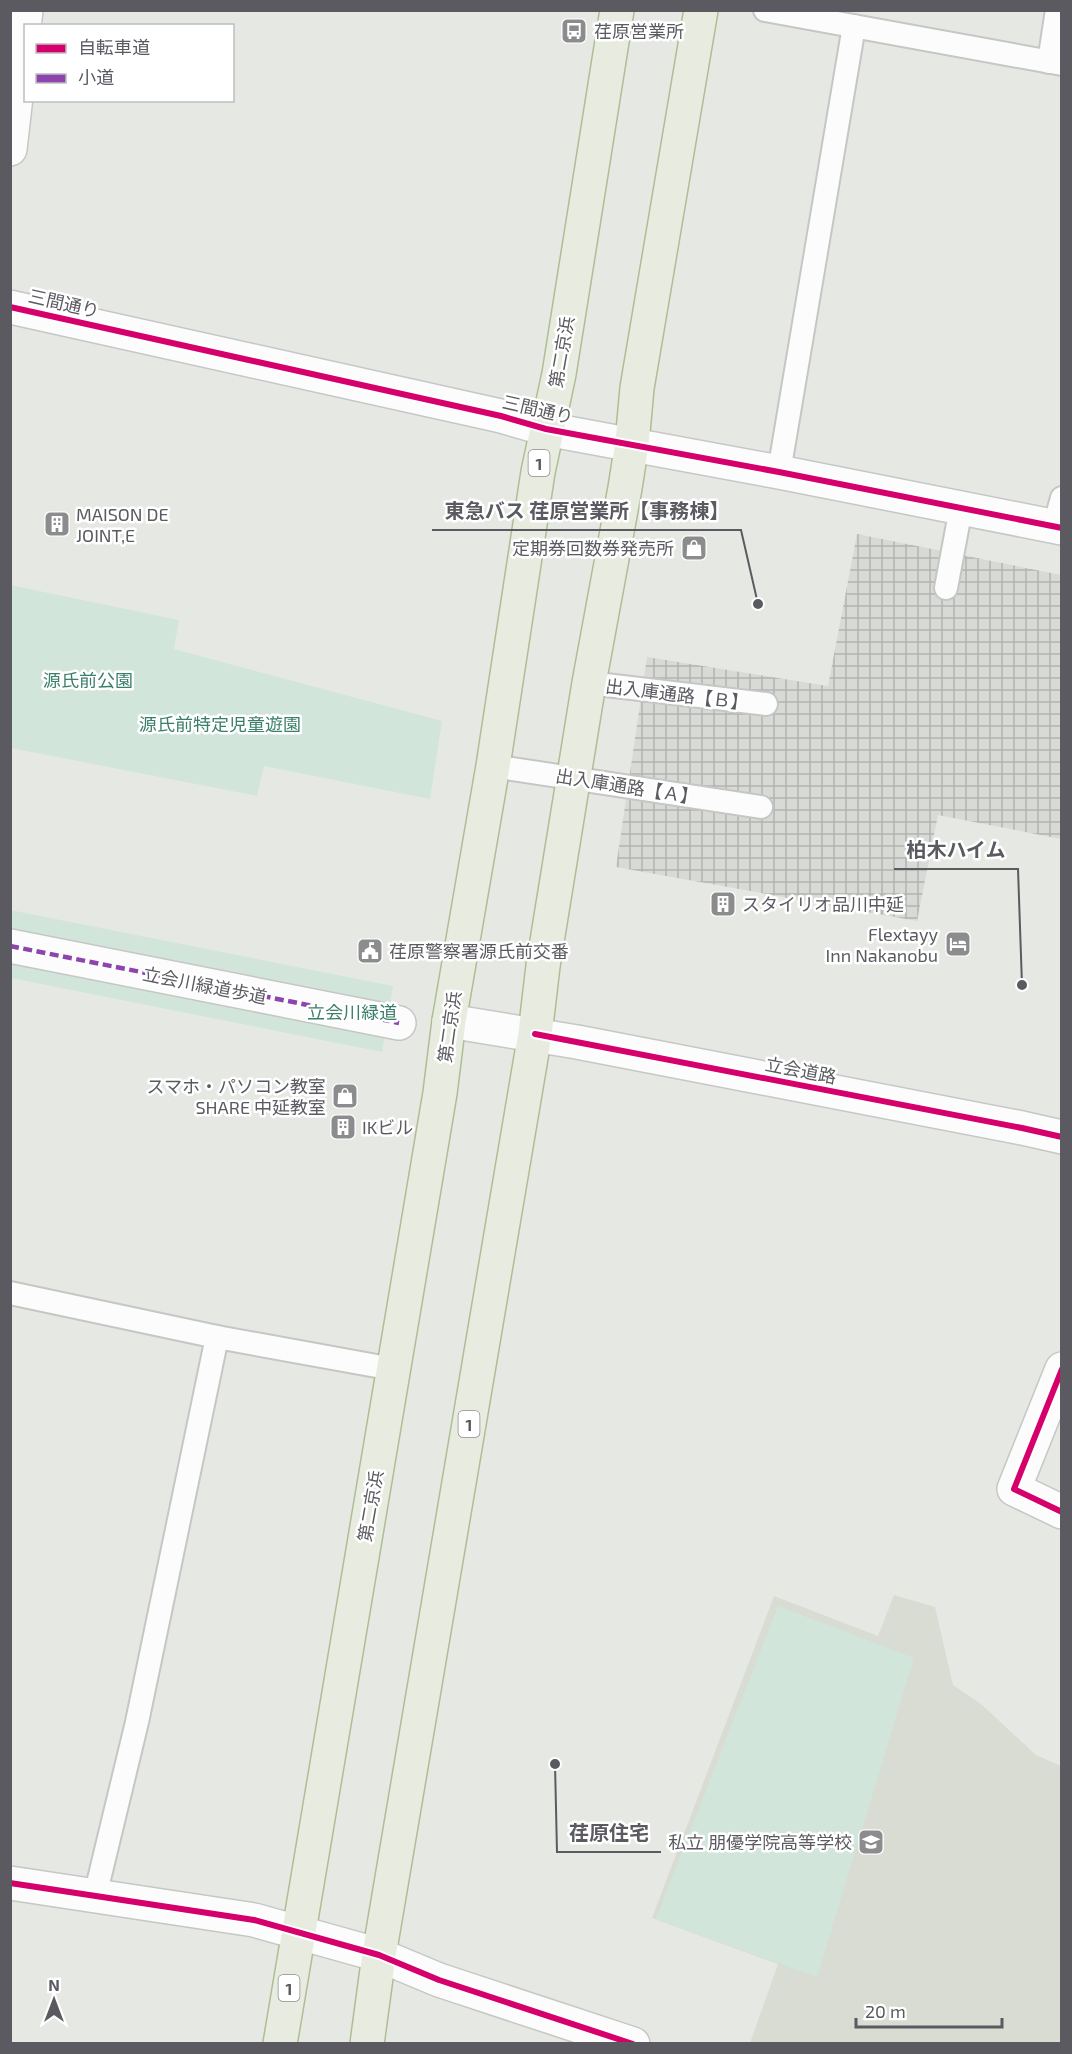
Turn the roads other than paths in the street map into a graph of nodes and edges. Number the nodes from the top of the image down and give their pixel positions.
1 (617, 10) edge
2 (701, 10) edge
3 (765, 10) edge
4 (1057, 10) edge
5 (854, 26) junction
6 (24, 45) edge
7 (23, 63) edge
8 (1055, 63) edge
9 (10, 149) edge
10 (10, 307) edge
11 (546, 429) junction
12 (632, 443) junction
13 (779, 472) junction
14 (961, 508) junction
15 (1059, 518) edge
16 (946, 588) dead end
17 (589, 683) junction
18 (766, 704) dead end
19 (493, 766) junction
20 (575, 778) junction
21 (760, 807) dead end
22 (10, 946) edge
23 (449, 1021) junction
24 (399, 1023) dead end
25 (535, 1034) junction
26 (1062, 1137) edge
27 (10, 1293) edge
28 (217, 1337) junction
29 (393, 1368) junction
30 (1062, 1370) edge
31 (1062, 1512) edge
32 (10, 1883) edge
33 (95, 1896) junction
34 (298, 1932) junction
35 (380, 1955) junction
36 (280, 2043) edge
37 (367, 2043) edge
38 (633, 2043) edge

1 - 11 highway, 第二京浜 / 1
2 - 12 highway, 1
3 - 5 lane
4 - 8 lane
5 - 8 lane
5 - 13 lane
6 - 7 street
7 - 9 street
10 - 11 street, 三間通り
11 - 12 street, 三間通り
11 - 19 highway, 第二京浜 / 1
12 - 13 street, 三間通り
12 - 17 highway, 1
13 - 14 street, 三間通り
14 - 15 street, 三間通り
14 - 16 lane
17 - 18 lane, 出入庫通路【Ｂ】
17 - 20 highway, 1
19 - 20 lane, 出入庫通路【Ａ】
19 - 23 highway, 第二京浜 / 1
20 - 21 lane, 出入庫通路【Ａ】
20 - 25 highway, 1
22 - 24 street, 立会川緑道歩道
23 - 25 street, 立会道路
23 - 29 highway, 第二京浜 / 1
25 - 26 street, 立会道路
25 - 35 highway, 1
27 - 28 lane
28 - 29 lane
28 - 33 lane
29 - 34 highway, 第二京浜 / 1
30 - 31 street
32 - 33 street
33 - 34 street
34 - 35 street
34 - 36 highway, 第二京浜 / 1
35 - 37 highway, 1
35 - 38 street

